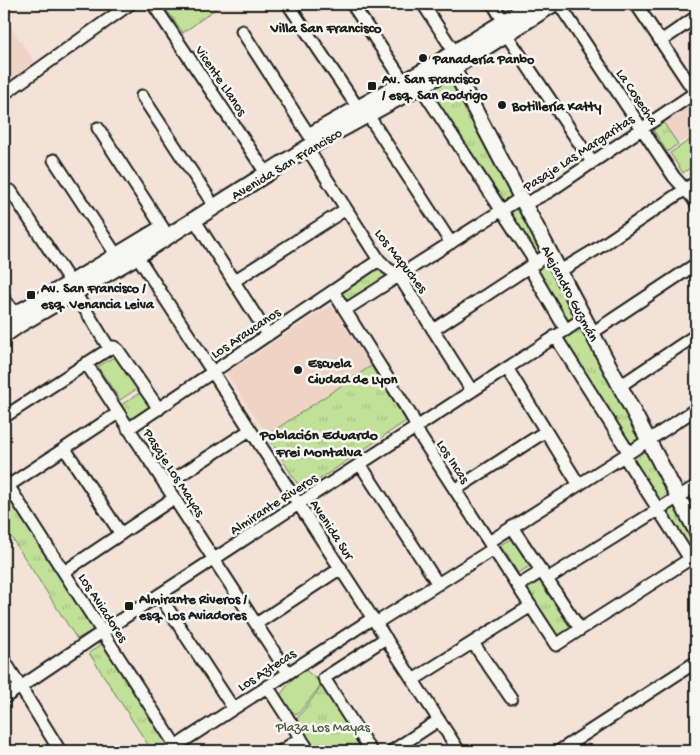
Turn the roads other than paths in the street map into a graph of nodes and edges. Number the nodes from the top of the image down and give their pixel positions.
1 (130, 4) edge
2 (153, 4) edge
3 (288, 4) edge
4 (352, 4) edge
5 (423, 4) edge
6 (492, 4) edge
7 (533, 4) edge
8 (553, 4) edge
9 (559, 4) edge
10 (636, 4) edge
11 (696, 17) edge
12 (505, 28) junction
13 (242, 31) dead end
14 (660, 41) junction
15 (454, 61) junction
16 (404, 82) junction
17 (420, 86) junction
18 (696, 93) edge
19 (4, 94) edge
20 (142, 96) dead end
21 (363, 112) junction
22 (98, 128) dead end
23 (642, 129) junction
24 (308, 141) junction
25 (54, 160) dead end
26 (592, 162) junction
27 (264, 169) junction
28 (696, 182) edge
29 (685, 190) junction
30 (11, 191) dead end
31 (209, 198) junction
32 (523, 201) junction
33 (696, 203) edge
34 (346, 208) junction
35 (502, 210) junction
36 (194, 220) junction
37 (163, 228) junction
38 (451, 243) junction
39 (135, 252) junction
40 (550, 253) junction
41 (117, 256) junction
42 (379, 260) junction
43 (696, 264) edge
44 (532, 265) junction
45 (560, 270) junction
46 (399, 276) junction
47 (234, 281) junction
48 (73, 288) junction
49 (333, 291) junction
50 (4, 302) edge
51 (345, 310) junction
52 (584, 318) junction
53 (17, 320) junction
54 (433, 330) junction
55 (566, 330) junction
56 (592, 333) junction
57 (268, 334) junction
58 (4, 335) edge
59 (696, 335) edge
60 (555, 336) junction
61 (112, 348) junction
62 (86, 364) junction
63 (507, 368) junction
64 (213, 372) junction
65 (620, 386) junction
66 (472, 391) junction
67 (158, 409) junction
68 (696, 409) edge
69 (118, 413) junction
70 (4, 417) edge
71 (416, 427) junction
72 (128, 429) junction
73 (250, 430) junction
74 (546, 431) junction
75 (649, 440) junction
76 (65, 449) junction
77 (626, 455) junction
78 (360, 464) junction
79 (6, 483) edge
80 (165, 485) junction
81 (579, 485) junction
82 (696, 486) edge
83 (455, 490) junction
84 (678, 497) junction
85 (174, 498) junction
86 (299, 504) junction
87 (658, 510) junction
88 (512, 527) junction
89 (696, 531) edge
90 (121, 534) junction
91 (491, 545) junction
92 (693, 557) edge
93 (214, 559) junction
94 (341, 568) junction
95 (64, 572) junction
96 (544, 575) junction
97 (438, 584) junction
98 (518, 586) junction
99 (159, 595) junction
100 (531, 606) junction
101 (374, 620) junction
102 (256, 624) junction
103 (580, 629) junction
104 (102, 632) junction
105 (386, 638) junction
106 (473, 643) junction
107 (4, 660) edge
108 (696, 662) edge
109 (288, 673) junction
110 (413, 680) junction
111 (267, 686) junction
112 (20, 687) junction
113 (4, 698) edge
114 (511, 698) dead end
115 (233, 708) junction
116 (439, 720) junction
117 (301, 738) junction
118 (177, 748) edge
119 (60, 751) edge
120 (281, 751) edge
121 (309, 751) edge
122 (371, 751) edge
123 (392, 751) edge
124 (459, 751) edge
125 (559, 751) edge

1 - 19 street
2 - 27 street, Vicente Llanos
3 - 21 street
4 - 16 street
5 - 15 street
6 - 12 street
7 - 12 main road, Avenida San Francisco
8 - 12 main road, Avenida San Francisco
9 - 23 street, La Cosecha
10 - 14 street
11 - 14 street
12 - 15 main road, Avenida San Francisco
12 - 26 street
13 - 24 street, Los Mapuches
14 - 18 street
15 - 16 main road, Avenida San Francisco
15 - 17 main road, Avenida San Francisco
15 - 32 street, Alejandro Guzmán
16 - 21 main road, Avenida San Francisco
17 - 21 main road, Avenida San Francisco
17 - 35 street, Alejandro Guzmán
18 - 23 street, Pasaje Las Margaritas
20 - 31 street
21 - 24 main road, Avenida San Francisco
21 - 38 street
22 - 37 street
23 - 26 street, Pasaje Las Margaritas
23 - 29 street, La Cosecha
24 - 27 main road, Avenida San Francisco
24 - 34 street, Los Mapuches
25 - 41 street
26 - 32 street, Pasaje Las Margaritas
27 - 31 main road, Avenida San Francisco
27 - 36 main road, Avenida San Francisco
28 - 29 street
29 - 33 street, La Cosecha
29 - 45 street
30 - 48 street
31 - 37 main road, Avenida San Francisco
32 - 35 street
32 - 40 street, Alejandro Guzmán
34 - 42 street, Los Mapuches
34 - 47 street
35 - 38 street
35 - 44 street, Alejandro Guzmán
36 - 39 main road, Avenida San Francisco
36 - 47 street
37 - 39 main road, Avenida San Francisco
38 - 46 street
39 - 41 main road, Avenida San Francisco
39 - 48 main road, Avenida San Francisco
39 - 64 street, Avenida Sur
40 - 44 street
40 - 45 street, Alejandro Guzmán
41 - 48 main road, Avenida San Francisco
42 - 46 street, Los Mapuches
42 - 49 street, Los Araucanos
43 - 56 street
44 - 54 street
44 - 55 street, Alejandro Guzmán
45 - 52 street, Alejandro Guzmán
46 - 51 street
46 - 54 street, Los Mapuches
47 - 57 street
48 - 53 main road, Avenida San Francisco
48 - 61 street
49 - 51 street, Los Incas
49 - 57 street, Los Araucanos
50 - 53 main road
51 - 71 street, Los Incas
52 - 55 street, Almirante Riveros
52 - 56 street, Alejandro Guzmán
53 - 58 main road, Avenida San Francisco
54 - 66 street, Los Mapuches
55 - 60 street, Almirante Riveros
56 - 65 street, Alejandro Guzmán
57 - 64 street, Los Araucanos
59 - 65 street
60 - 63 street, Almirante Riveros
60 - 77 street
61 - 62 street
61 - 67 street
62 - 69 street, Pasaje Los Mayas
62 - 70 street
63 - 66 street, Almirante Riveros
63 - 74 street
64 - 67 street, Los Araucanos
64 - 73 street, Avenida Sur
65 - 75 street, Alejandro Guzmán
66 - 71 street, Almirante Riveros
67 - 72 street, Los Araucanos
68 - 75 street, Los Aztecas
69 - 72 street, Pasaje Los Mayas
69 - 76 street
71 - 78 street, Almirante Riveros
71 - 83 street, Los Incas
72 - 80 street, Pasaje Los Mayas
73 - 80 street
73 - 86 street, Avenida Sur
74 - 81 street
74 - 83 street
75 - 77 street, Los Aztecas
75 - 84 street, Alejandro Guzmán
76 - 79 street
76 - 90 street
77 - 81 street, Los Aztecas
77 - 87 street
78 - 86 street, Almirante Riveros
78 - 97 street
79 - 95 street, Los Aviadores
80 - 85 street, Pasaje Los Mayas
81 - 88 street, Los Aztecas
82 - 84 street
83 - 91 street, Los Incas
84 - 87 street
84 - 89 street, Alejandro Guzmán
85 - 90 street
85 - 93 street, Pasaje Los Mayas
86 - 93 street, Almirante Riveros
86 - 94 street, Avenida Sur
87 - 92 street
87 - 96 street
88 - 91 street, Los Aztecas
88 - 96 street
90 - 95 street
91 - 97 street, Los Aztecas
91 - 98 street, Los Incas
92 - 103 street
93 - 99 street, Almirante Riveros
93 - 102 street, Pasaje Los Mayas
94 - 101 street, Avenida Sur
94 - 102 street
95 - 104 street, Los Aviadores
96 - 98 street
96 - 103 street
97 - 101 street, Los Aztecas
98 - 100 street, Los Incas
99 - 104 street, Almirante Riveros
99 - 115 street
100 - 103 street, Los Incas
100 - 106 street
101 - 105 street, Avenida Sur
101 - 109 street, Los Aztecas
102 - 109 street, Pasaje Los Mayas
104 - 112 street, Almirante Riveros
104 - 118 street, Los Aviadores
105 - 110 street, Avenida Sur
105 - 122 street
106 - 110 street
106 - 114 street
107 - 112 street
108 - 125 street
109 - 111 street, Los Aztecas
110 - 116 street, Avenida Sur
111 - 115 street, Los Aztecas
111 - 117 street
112 - 113 street, Almirante Riveros
112 - 119 street
115 - 118 street, Los Aztecas
116 - 123 street
116 - 124 street, Avenida Sur
117 - 120 street
117 - 121 street

